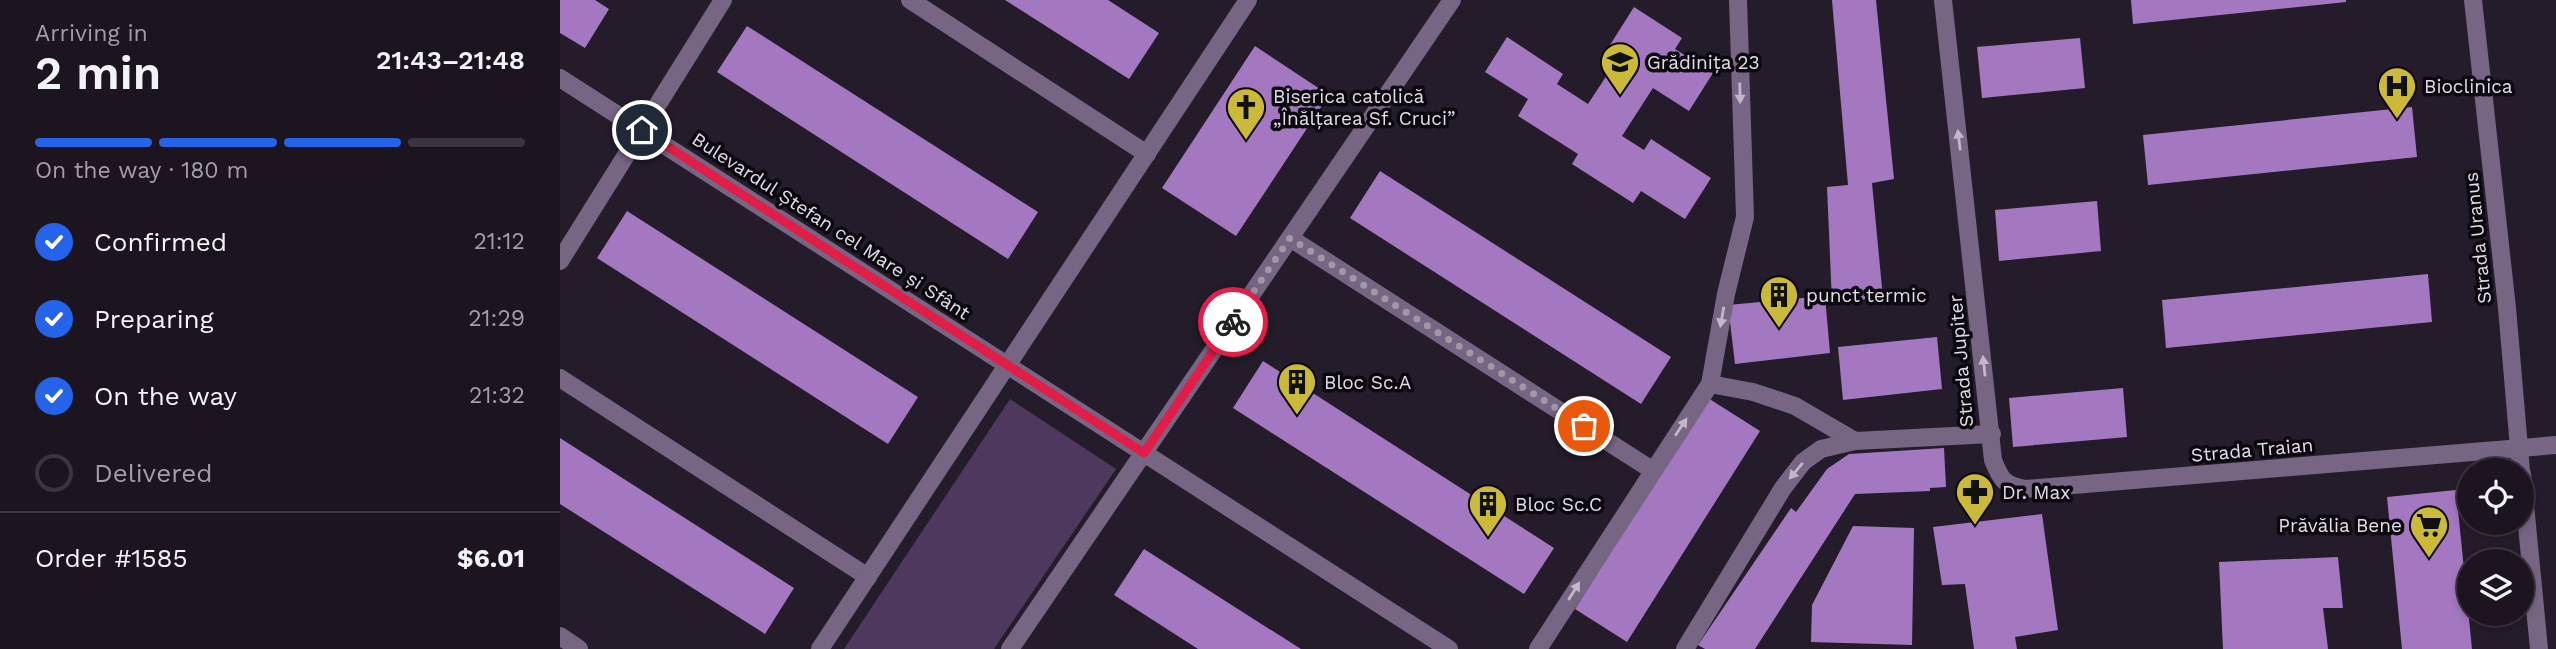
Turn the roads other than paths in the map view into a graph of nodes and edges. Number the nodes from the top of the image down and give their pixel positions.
1 (723, 0) edge
2 (910, 0) edge
3 (1248, 0) edge
4 (1452, 0) edge
5 (1738, 0) edge
6 (1943, 0) edge
7 (2473, 0) edge
8 (560, 78) edge
9 (642, 130) junction
10 (1147, 154) junction
11 (1290, 238) junction
12 (560, 261) edge
13 (1008, 365) junction
14 (560, 379) edge
15 (1710, 384) junction
16 (1992, 433) junction
17 (1855, 441) junction
18 (2556, 445) edge
19 (2520, 449) junction
20 (1144, 453) junction
21 (2521, 458) edge
22 (1652, 470) junction
23 (2528, 535) edge
24 (868, 577) junction
25 (560, 636) edge
26 (579, 649) edge
27 (820, 649) edge
28 (1010, 649) edge
29 (1449, 649) edge
30 (1538, 649) edge
31 (1685, 649) edge
32 (2539, 649) edge

1 - 9 street
2 - 10 street
3 - 10 street
4 - 11 street
5 -> 15 street
16 -> 6 street, Strada Jupiter
7 - 19 street, Strada Uranus
8 - 9 street, Bulevardul Ștefan cel Mare și Sfânt
9 - 12 street
9 - 13 street, Bulevardul Ștefan cel Mare și Sfânt
10 - 13 street
11 - 20 street
11 - 22 street
13 - 20 street, Bulevardul Ștefan cel Mare și Sfânt
13 - 24 street
14 - 24 street
15 - 17 street
22 -> 15 street
16 - 17 street, Strada Jupiter
16 - 19 street, Strada Traian
17 -> 31 street, Strada Jupiter
18 - 19 street, Strada Traian
19 - 21 street, Strada Uranus
20 - 28 street
20 - 29 street, Bulevardul Ștefan cel Mare și Sfânt
30 -> 22 street
23 - 32 street, Strada Uranus
24 - 27 street
25 - 26 street

